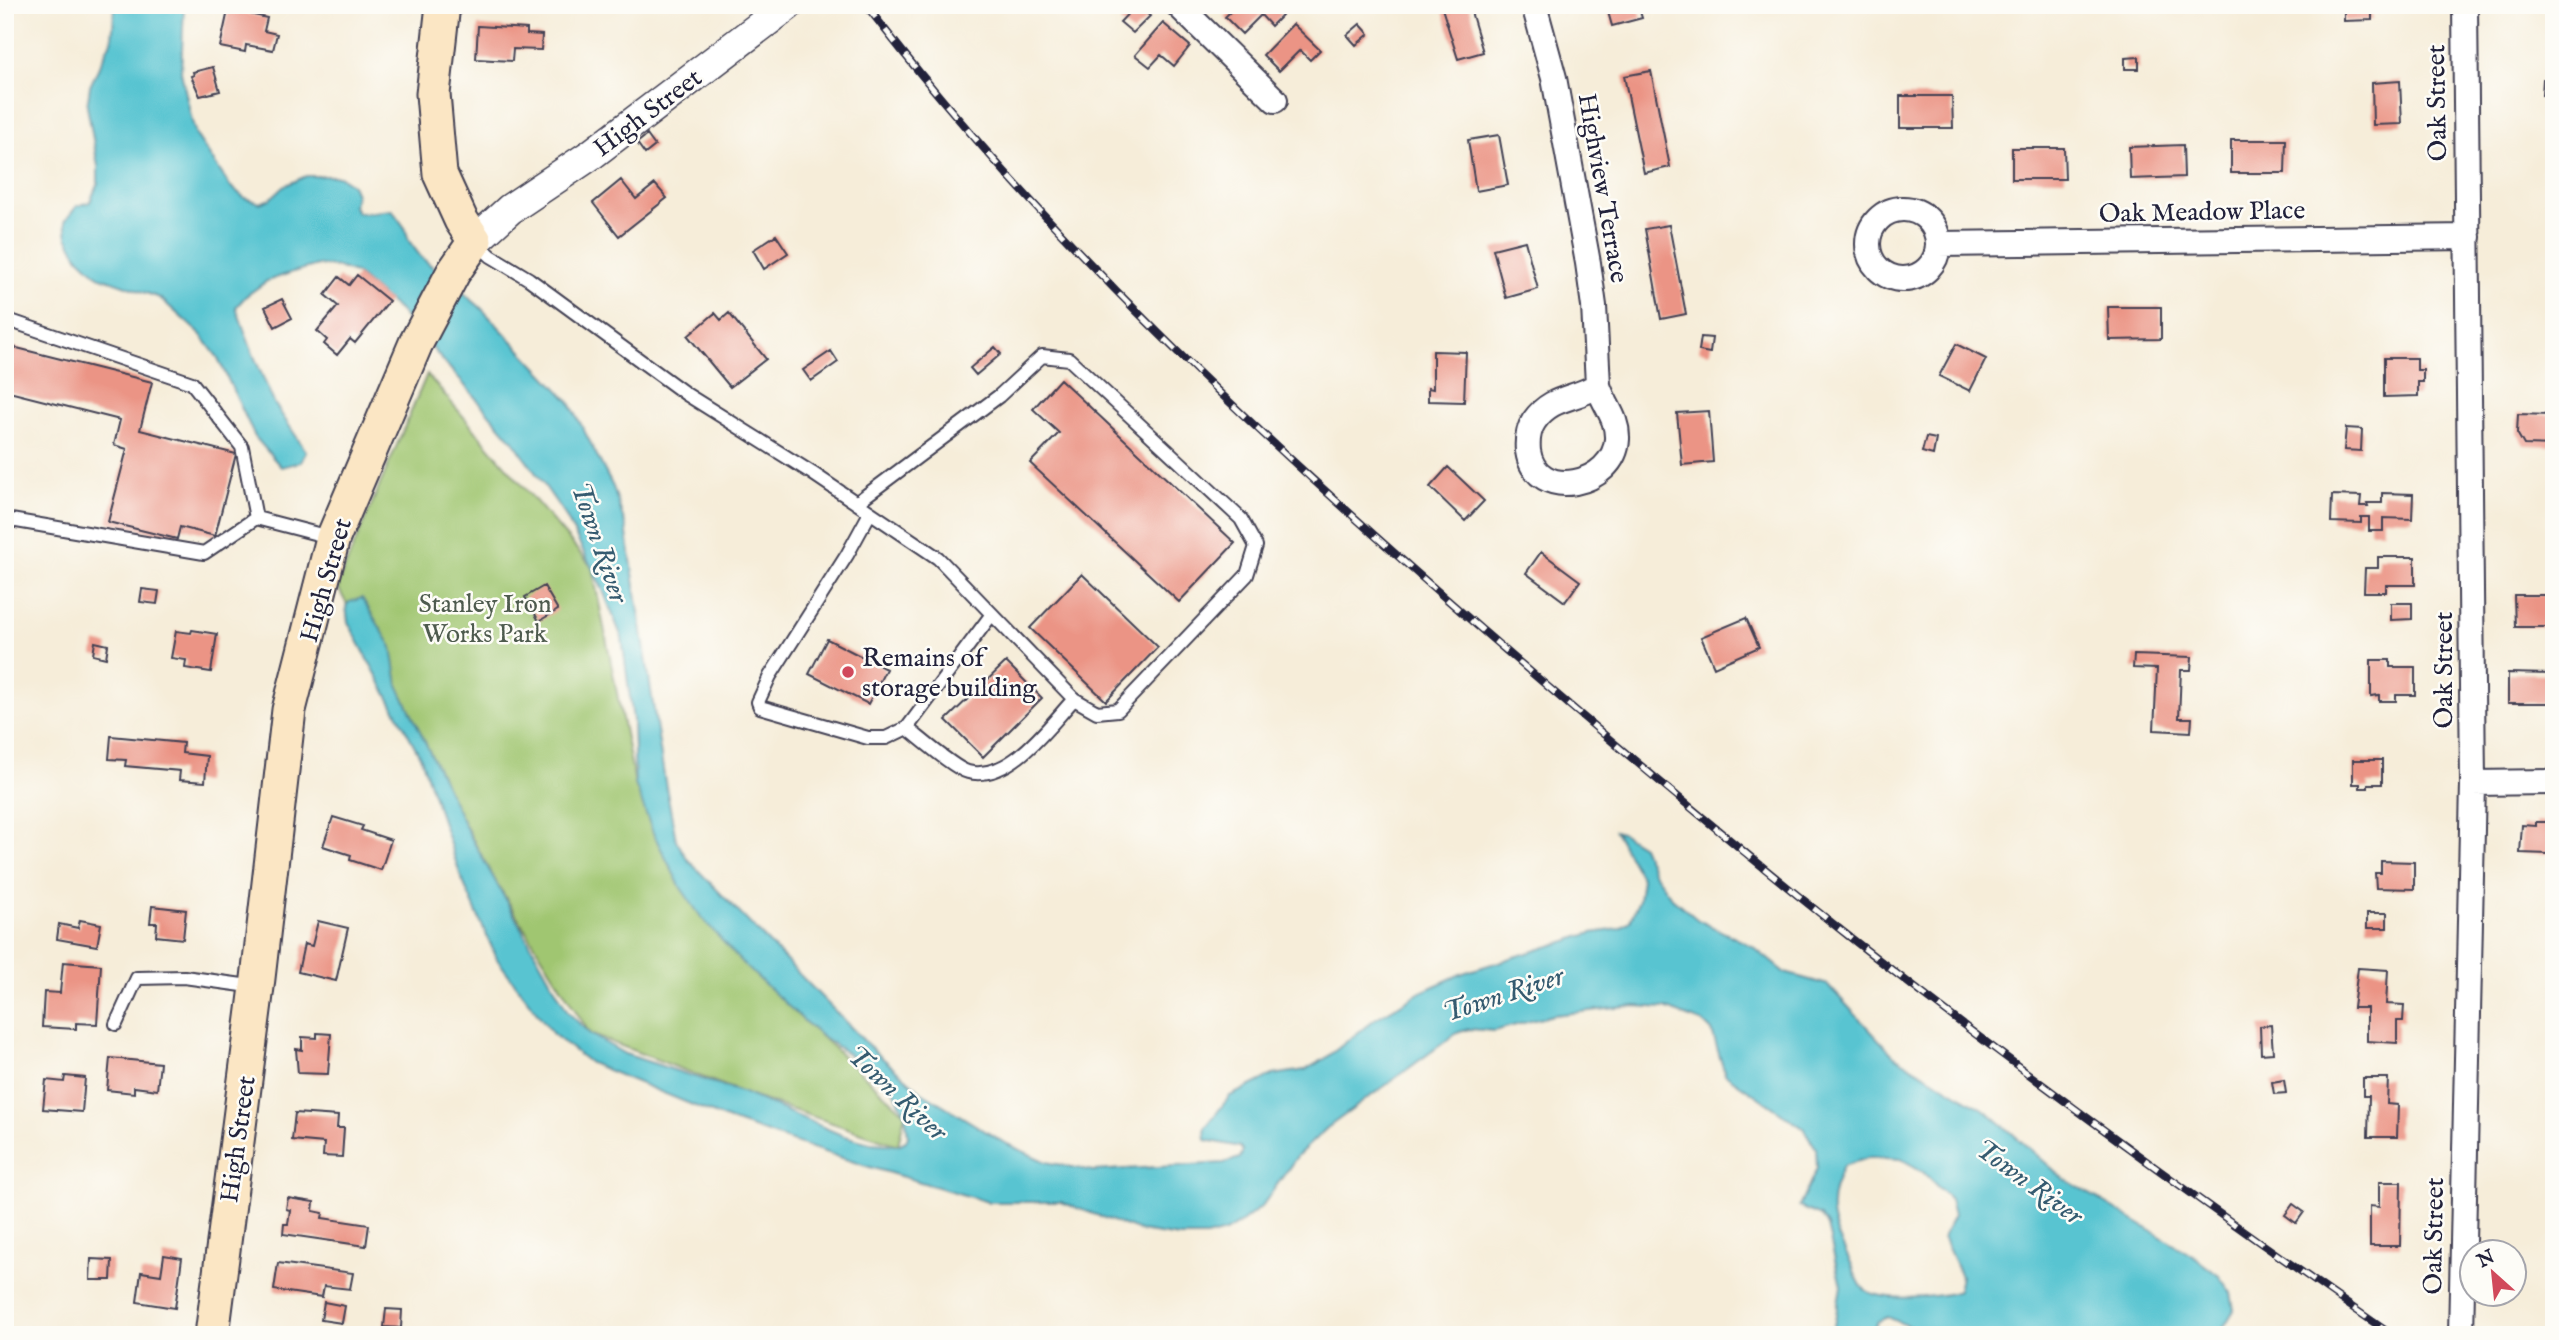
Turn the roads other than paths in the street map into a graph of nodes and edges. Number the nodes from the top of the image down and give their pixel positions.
1 (443, 5) edge
2 (788, 5) edge
3 (1178, 5) edge
4 (1534, 5) edge
5 (2465, 5) edge
6 (1275, 100) dead end
7 (2468, 237) junction
8 (475, 241) junction
9 (1938, 244) dead end
10 (5, 319) edge
11 (1598, 384) dead end
12 (856, 503) junction
13 (870, 513) junction
14 (256, 518) junction
15 (5, 519) edge
16 (333, 538) junction
17 (992, 614) junction
18 (1074, 699) junction
19 (907, 728) junction
20 (2554, 782) edge
21 (2473, 783) junction
22 (257, 988) junction
23 (116, 1024) dead end
24 (212, 1335) edge
25 (2461, 1335) edge

1 - 8 main road
2 - 8 street, High Street
3 - 6 street
4 - 11 street, Highview Terrace
5 - 7 street, Oak Street
7 - 9 street, Oak Meadow Place
7 - 21 street, Oak Street
8 - 12 lane
8 - 16 main road, High Street
10 - 14 lane
12 - 13 lane
12 - 18 lane
13 - 17 lane
13 - 19 lane
14 - 15 lane
14 - 16 lane
16 - 22 main road, High Street
17 - 18 lane
17 - 19 lane
18 - 19 lane
20 - 21 street
21 - 25 street, Oak Street
22 - 23 lane
22 - 24 main road, High Street

